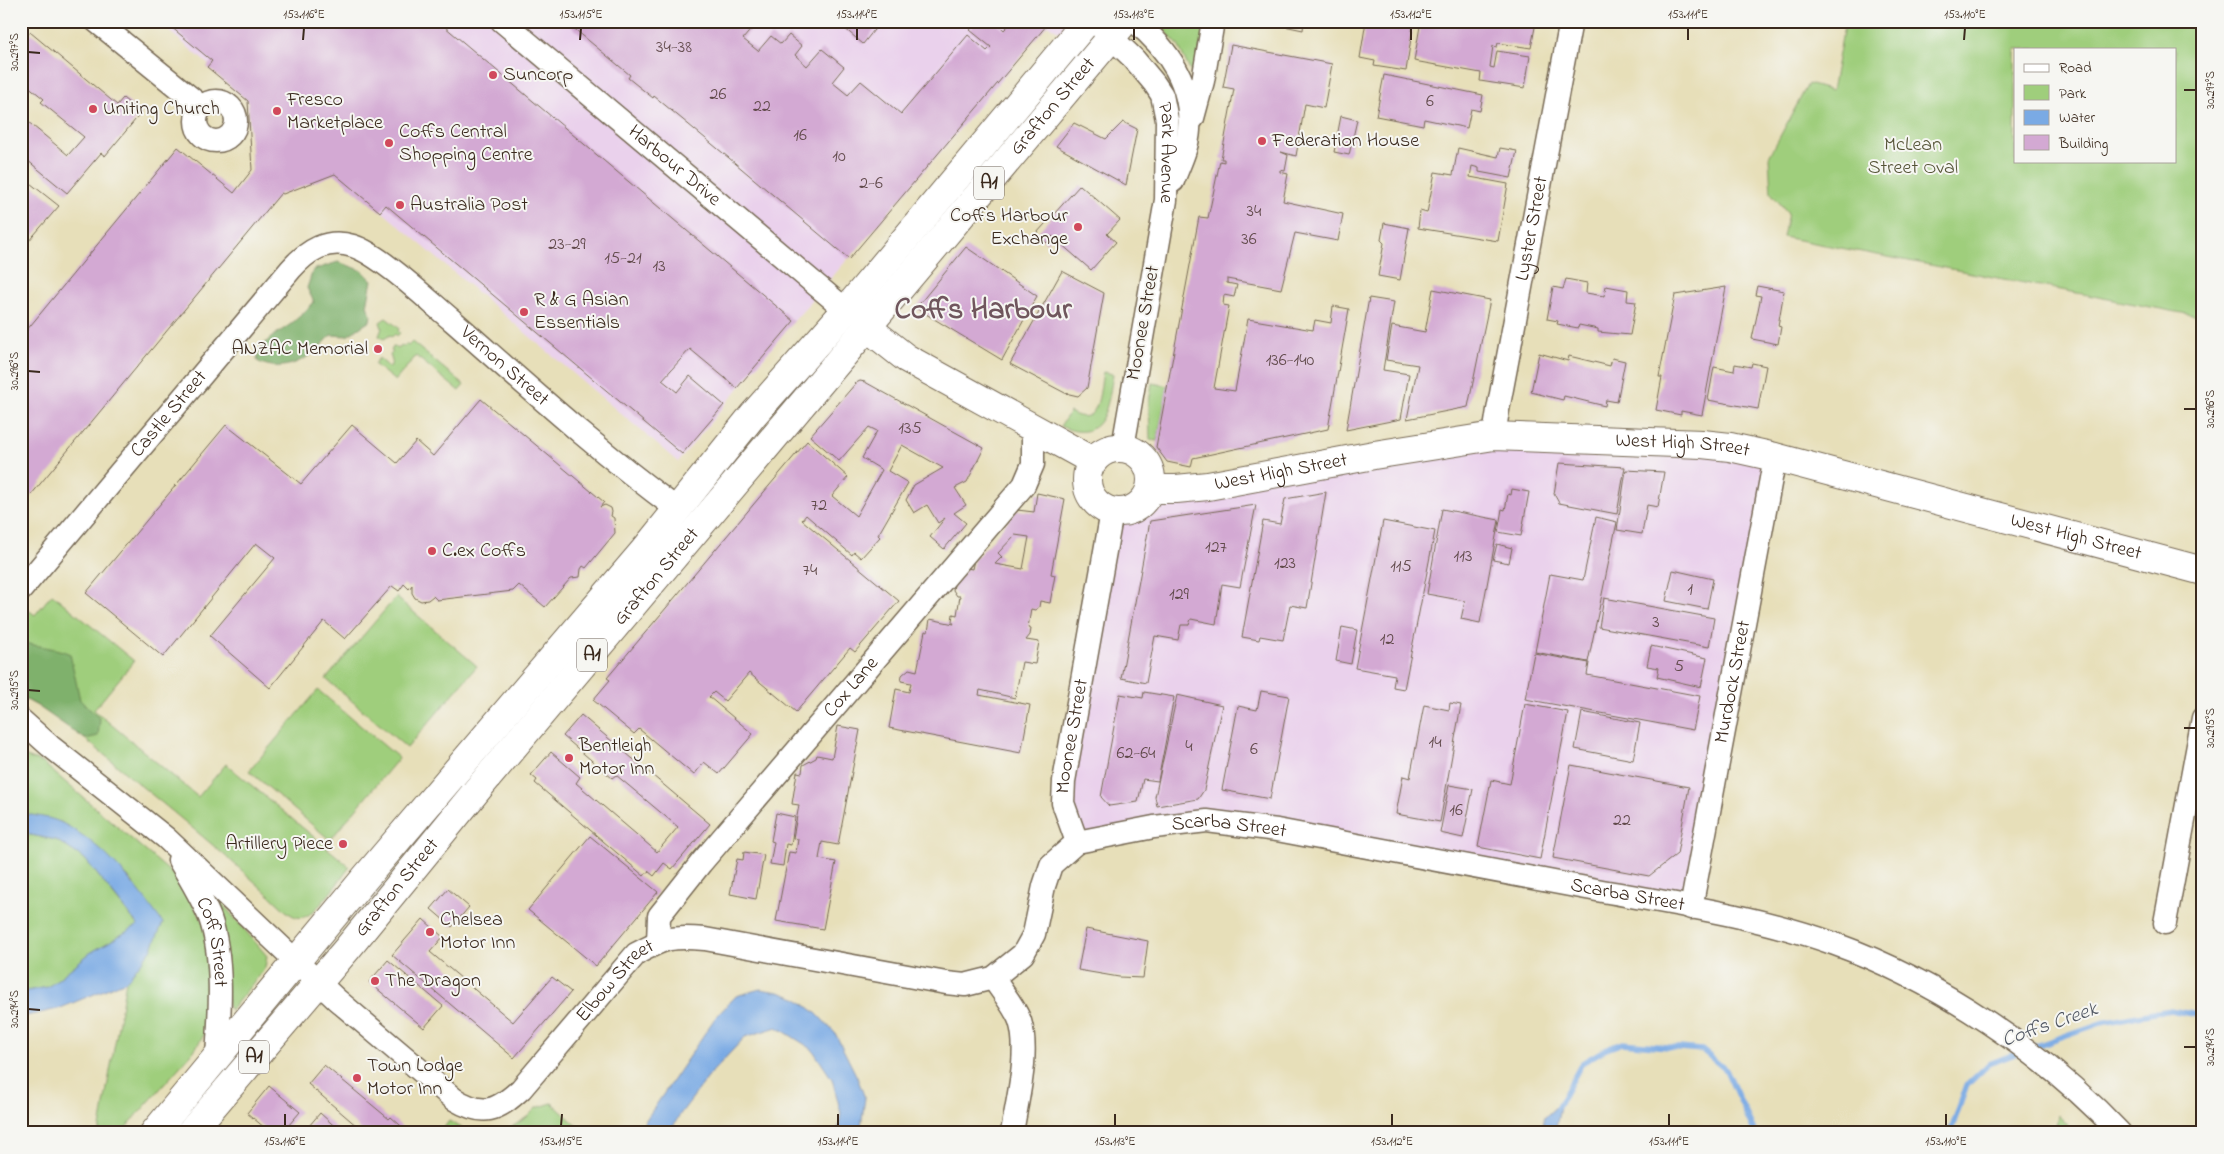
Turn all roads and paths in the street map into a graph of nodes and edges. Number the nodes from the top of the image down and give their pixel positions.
1 (96, 21) edge
2 (502, 21) edge
3 (1087, 21) edge
4 (1134, 21) edge
5 (1213, 21) edge
6 (1571, 21) edge
7 (1110, 27) edge
8 (202, 107) dead end
9 (1189, 131) junction
10 (1166, 200) junction
11 (323, 244) joint
12 (846, 310) junction
13 (868, 328) junction
14 (1033, 429) junction
15 (1494, 436) junction
16 (1123, 447) junction
17 (1775, 457) junction
18 (1093, 461) junction
19 (1152, 486) junction
20 (677, 509) junction
21 (1112, 512) junction
22 (2203, 571) edge
23 (21, 590) edge
24 (2203, 718) edge
25 (21, 720) edge
26 (21, 744) edge
27 (50, 746) junction
28 (166, 838) junction
29 (1077, 842) junction
30 (1691, 908) junction
31 (2165, 923) dead end
32 (658, 942) junction
33 (297, 961) junction
34 (993, 978) junction
35 (318, 982) junction
36 (216, 1056) junction
37 (154, 1133) edge
38 (190, 1133) edge
39 (1012, 1133) edge
40 (2120, 1133) edge

1 - 8 street
2 - 12 street, Harbour Drive
3 - 12 main road, Grafton Street / A1
4 - 9 street, Park Avenue
5 - 9 street
6 - 15 street, Lyster Street
7 - 10 street, Park Avenue
7 - 13 main road, Grafton Street / A1
9 - 10 street, Park Avenue
10 - 16 street, Moonee Street
11 - 20 street, Vernon Street
11 - 23 street, Castle Street
12 - 13 main road
12 - 20 main road, Grafton Street / A1
13 - 14 main road
13 - 35 main road, Grafton Street / A1
14 - 18 main road
14 - 32 street, Cox Lane
15 - 17 main road, West High Street
15 - 19 main road, West High Street
16 - 18 main road
16 - 19 main road
17 - 22 main road, West High Street
17 - 30 street, Murdock Street
18 - 21 main road
19 - 21 main road
20 - 33 main road, Grafton Street / A1
21 - 29 street, Moonee Street
24 - 31 street
25 - 27 street, Coff Street
26 - 27 street
27 - 28 street, Coff Street
28 - 33 street, Coff Street
28 - 36 street, Coff Street
29 - 30 street, Scarba Street
29 - 34 street
30 - 40 street, Scarba Street
32 - 34 street, Elbow Street
32 - 35 street, Elbow Street
33 - 35 street, Coff Street
33 - 36 main road, Grafton Street / A1
34 - 39 street
35 - 38 main road, Grafton Street / A1
36 - 37 main road, Grafton Street / A1

